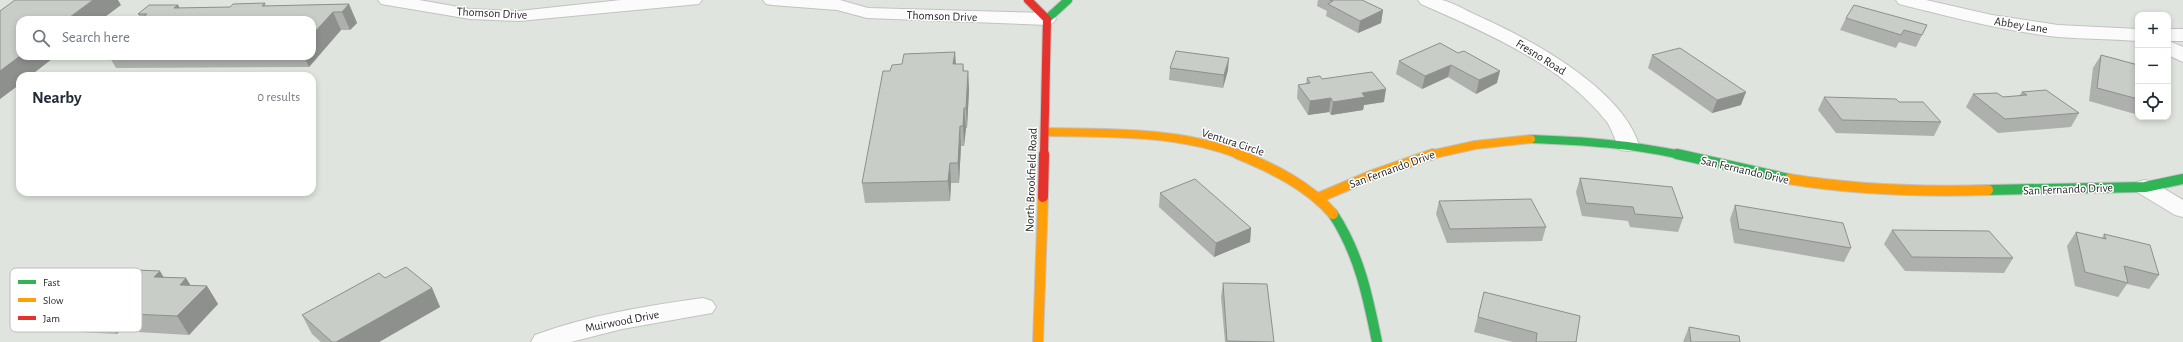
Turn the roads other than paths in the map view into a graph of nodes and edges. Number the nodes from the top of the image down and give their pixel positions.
1 (387, 0) edge
2 (693, 0) edge
3 (772, 0) edge
4 (866, 0) edge
5 (1028, 0) edge
6 (1068, 0) edge
7 (1427, 0) edge
8 (1905, 0) edge
9 (838, 5) junction
10 (1047, 19) junction
11 (2135, 35) edge
12 (2171, 35) edge
13 (2183, 35) edge
14 (2171, 48) edge
15 (2183, 56) edge
16 (1045, 132) junction
17 (1628, 145) junction
18 (2183, 179) edge
19 (2145, 187) junction
20 (1318, 198) junction
21 (2183, 210) edge
22 (703, 307) dead end
23 (544, 342) edge
24 (1038, 342) edge
25 (1377, 342) edge

1 - 2 street, Thomson Drive
3 - 9 street, Thomson Drive
4 - 9 street, Thomson Drive
5 - 10 street
6 - 10 street
7 - 17 street, Fresno Road
8 - 11 street, Abbey Lane
9 - 10 street, Thomson Drive
10 - 16 street, North Brookfield Road
12 - 13 street
14 - 15 street
16 - 20 street, Ventura Circle
16 - 24 street, North Brookfield Road
17 - 19 street, San Fernando Drive
17 - 20 street, San Fernando Drive
18 - 19 street, San Fernando Drive
19 - 21 street
20 - 25 street, Ventura Circle
22 - 23 street, Muirwood Drive

